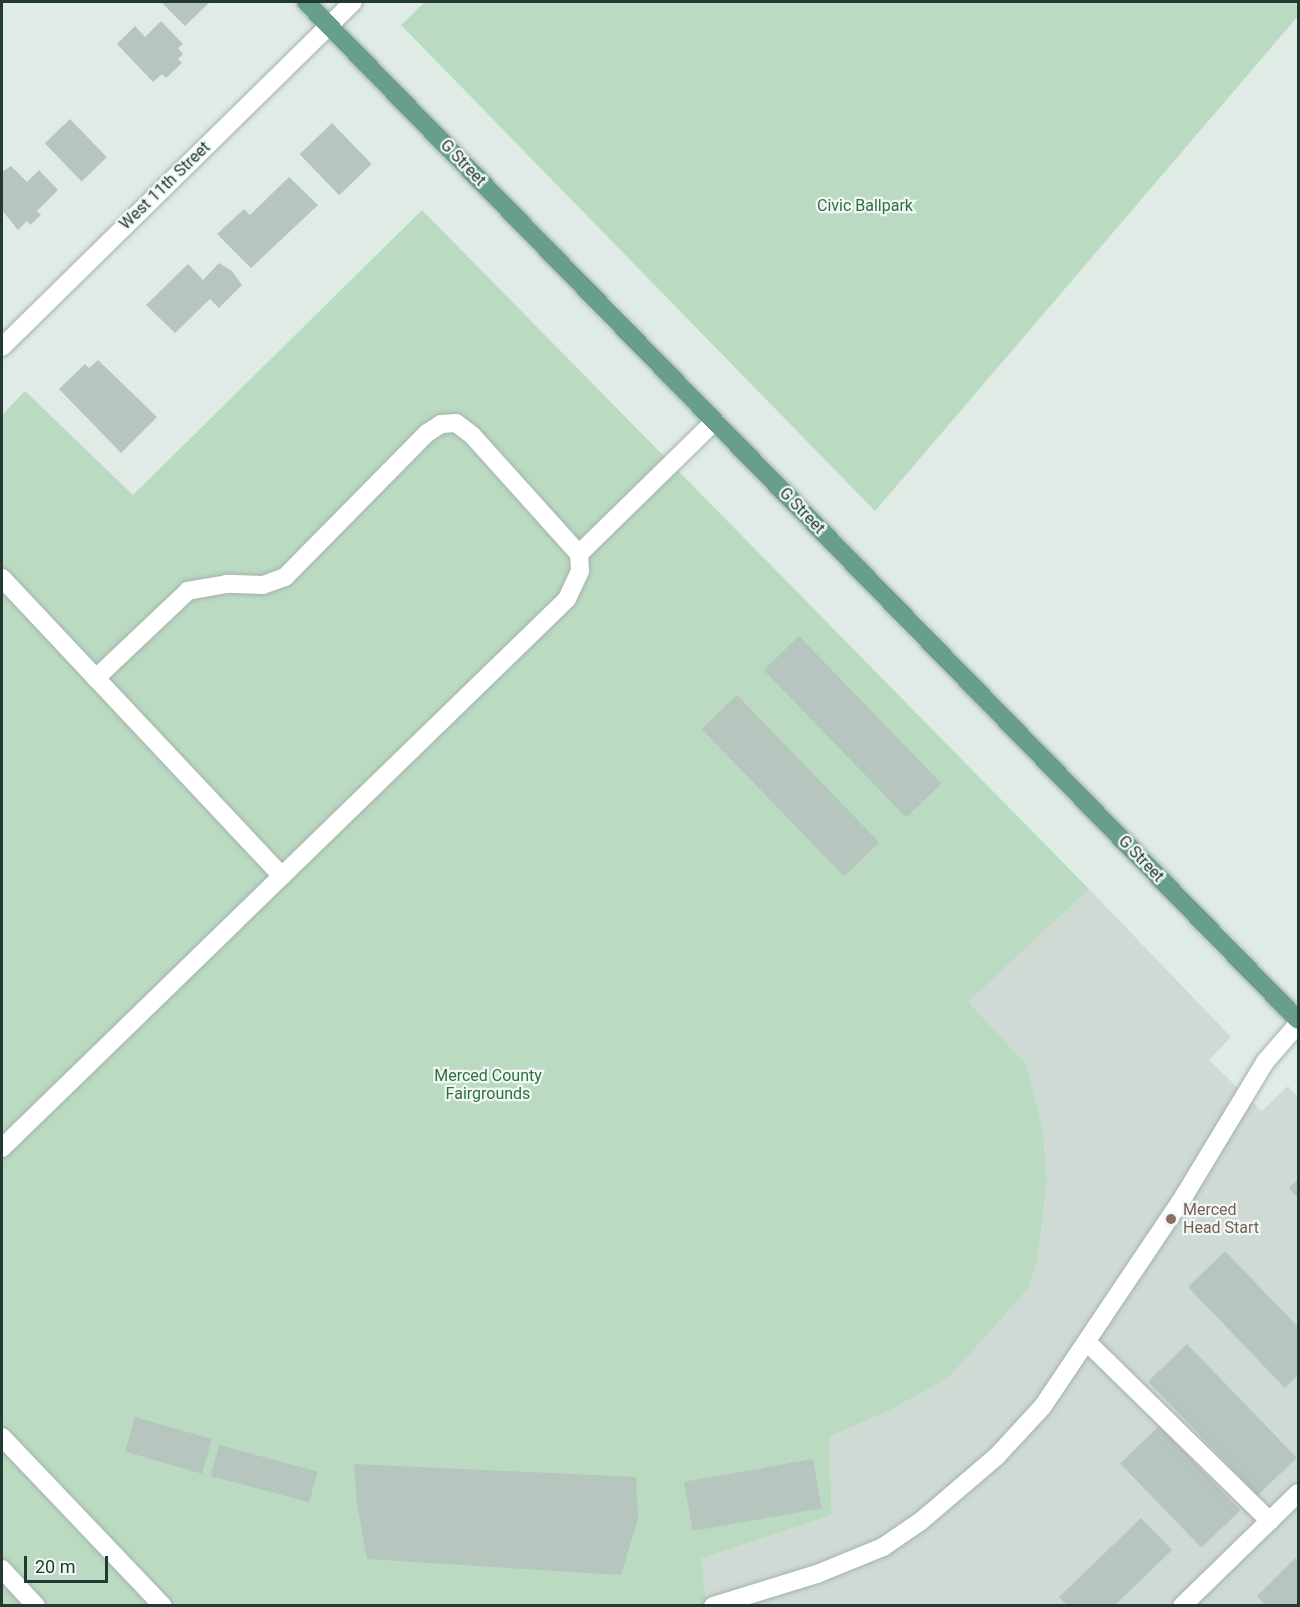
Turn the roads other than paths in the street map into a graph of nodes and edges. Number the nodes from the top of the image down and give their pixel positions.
1 (306, 2) edge
2 (353, 2) edge
3 (329, 25) junction
4 (2, 347) edge
5 (715, 421) junction
6 (579, 554) junction
7 (2, 578) edge
8 (96, 678) junction
9 (282, 876) junction
10 (1299, 1022) edge
11 (2, 1148) edge
12 (1087, 1342) junction
13 (2, 1437) edge
14 (1299, 1493) edge
15 (1270, 1521) junction
16 (2, 1569) edge
17 (151, 1601) edge
18 (743, 1602) edge
19 (36, 1605) edge
20 (713, 1605) edge
21 (1182, 1605) edge

1 - 3 main road, G Street
2 - 3 street, West 11th Street
3 - 4 street, West 11th Street
3 - 5 main road, G Street
5 - 6 street
5 - 10 main road, G Street
6 - 8 street
6 - 9 street
7 - 8 street
8 - 9 street
9 - 11 street
10 - 12 street
12 - 15 street
12 - 18 street
13 - 17 street
14 - 15 street
15 - 21 street
16 - 19 street
18 - 20 street

